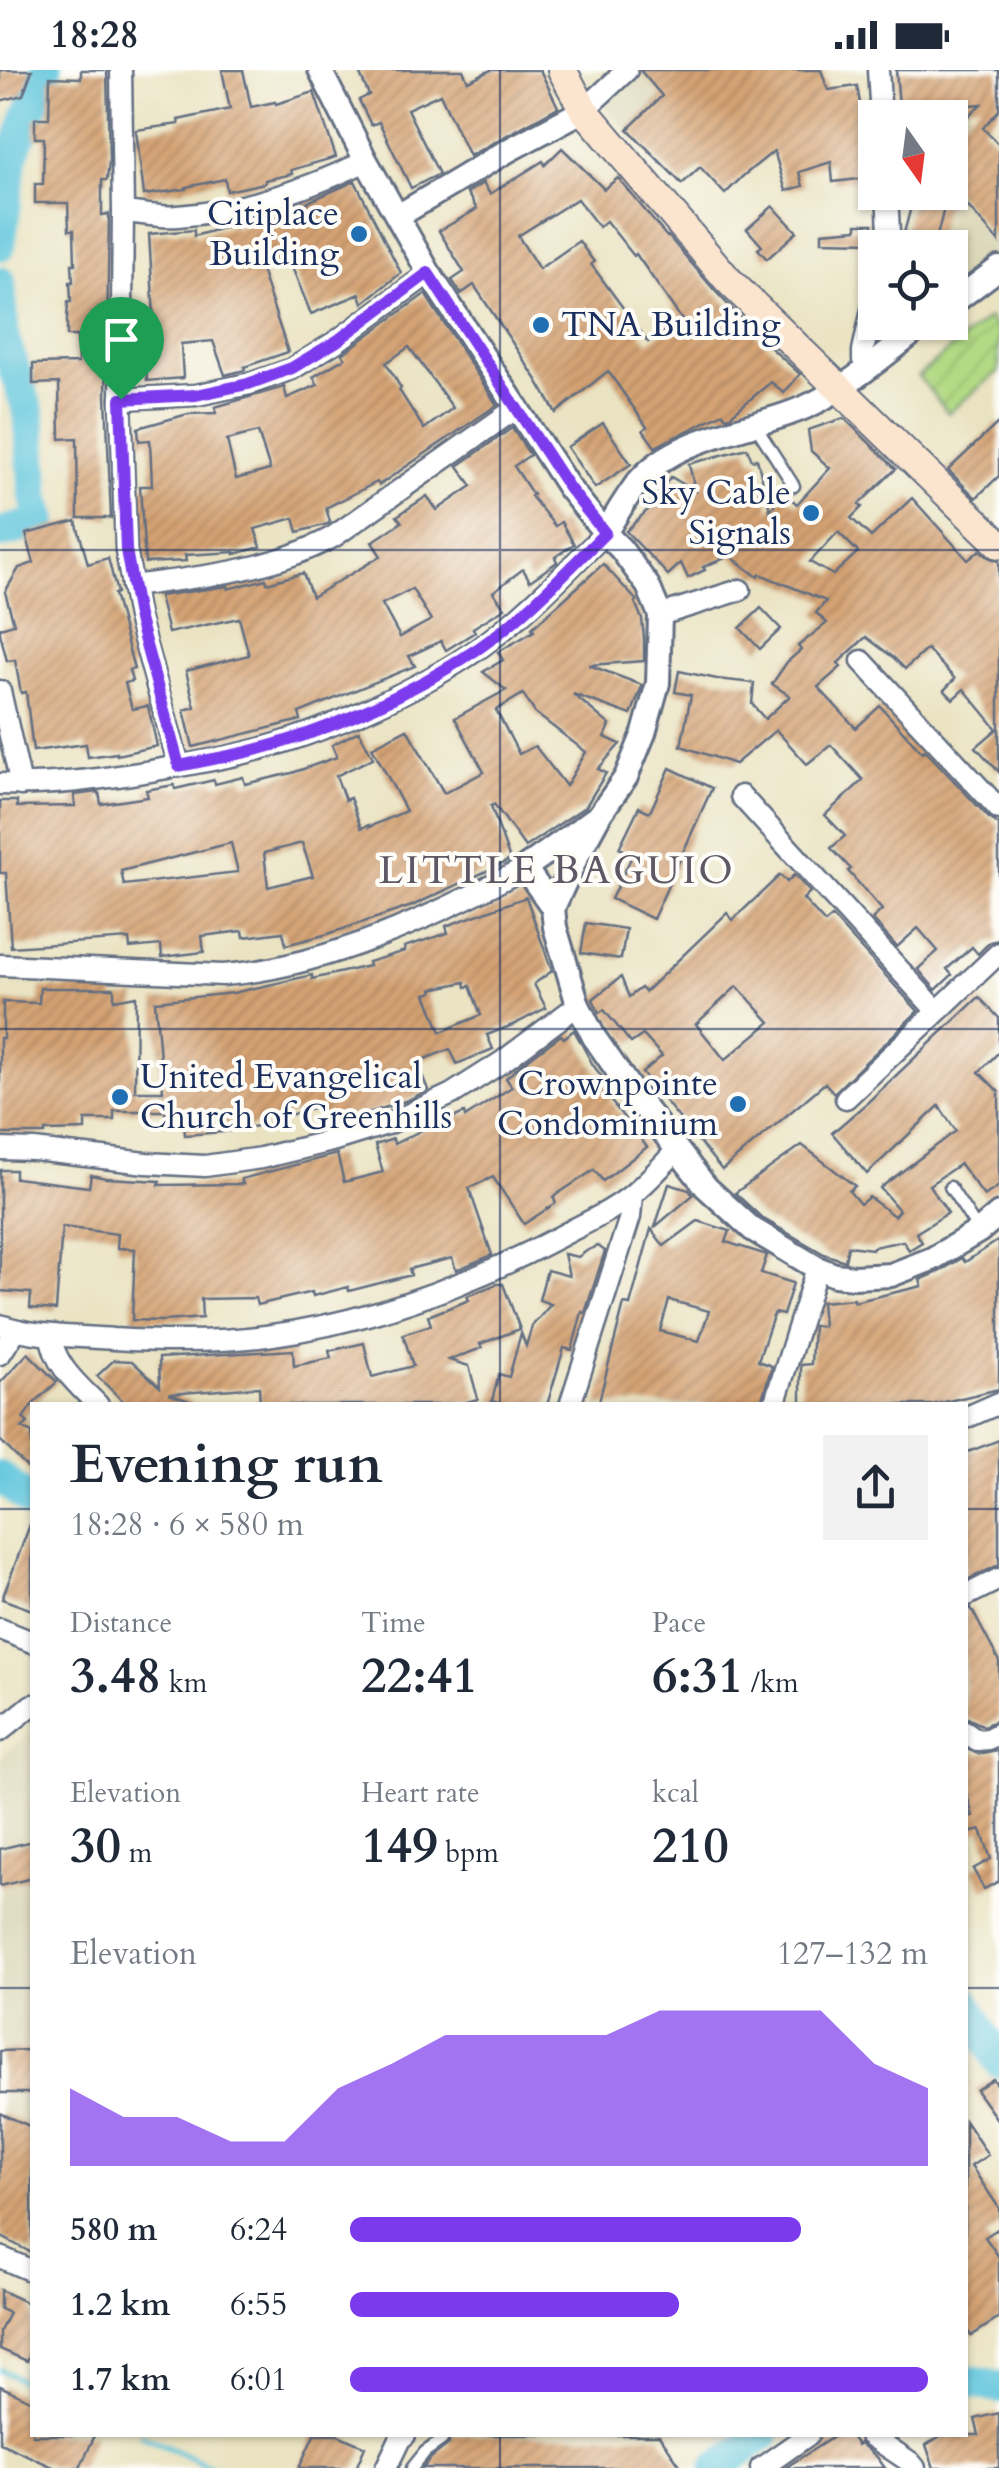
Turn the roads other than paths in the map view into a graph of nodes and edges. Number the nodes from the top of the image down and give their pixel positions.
1 (120, 70) edge
2 (320, 70) edge
3 (562, 70) edge
4 (627, 70) edge
5 (878, 70) edge
6 (880, 100) edge
7 (584, 110) junction
8 (366, 161) junction
9 (123, 212) junction
10 (398, 216) junction
11 (999, 268) edge
12 (428, 273) junction
13 (968, 291) edge
14 (865, 340) edge
15 (904, 340) edge
16 (867, 368) junction
17 (839, 389) junction
18 (121, 399) junction
19 (518, 407) junction
20 (754, 424) junction
21 (794, 486) dead end
22 (605, 533) junction
23 (999, 544) edge
24 (132, 586) junction
25 (740, 590) dead end
26 (660, 615) junction
27 (862, 661) dead end
28 (0, 691) edge
29 (179, 766) junction
30 (10, 785) edge
31 (741, 796) dead end
32 (999, 809) edge
33 (600, 814) junction
34 (525, 868) junction
35 (553, 908) junction
36 (999, 954) edge
37 (0, 965) edge
38 (578, 1004) junction
39 (937, 1010) junction
40 (846, 1098) dead end
41 (0, 1149) edge
42 (677, 1150) junction
43 (950, 1188) dead end
44 (632, 1196) junction
45 (999, 1214) edge
46 (979, 1231) junction
47 (817, 1268) junction
48 (8, 1328) edge
49 (51, 1334) junction
50 (0, 1354) edge
51 (95, 1402) edge
52 (571, 1402) edge
53 (775, 1402) edge
54 (999, 1402) edge
55 (968, 1417) edge
56 (999, 1579) edge
57 (968, 1594) edge
58 (0, 1629) edge
59 (30, 1641) edge
60 (30, 1707) edge
61 (0, 1731) edge
62 (968, 1733) edge
63 (999, 1733) edge
64 (0, 2256) edge
65 (30, 2270) edge
66 (400, 2437) edge
67 (401, 2437) edge
68 (805, 2437) edge
69 (873, 2437) edge
70 (442, 2440) dead end
71 (421, 2457) junction
72 (386, 2468) edge
73 (412, 2468) edge
74 (760, 2468) edge
75 (914, 2468) edge

1 - 9 street
2 - 8 street
3 - 7 main road
4 - 7 street
5 - 6 street
7 - 10 street
7 - 17 main road
8 - 9 street
8 - 10 street
9 - 18 street
10 - 12 street
11 - 13 street
12 - 18 street
12 - 19 street
14 - 16 street
15 - 16 street
16 - 17 street
17 - 20 street
17 - 23 main road
18 - 24 street
19 - 22 street
19 - 24 street
20 - 21 lane
20 - 22 street
22 - 26 street
22 - 29 street
24 - 29 street
25 - 26 street
26 - 33 street
27 - 32 street
28 - 30 street
29 - 30 street
31 - 39 street
33 - 34 street
33 - 35 street
34 - 35 street
34 - 37 street
35 - 38 street
36 - 39 street
38 - 41 street
38 - 42 street
39 - 40 street
42 - 44 street
42 - 47 street
43 - 46 lane
44 - 49 street
44 - 52 street
45 - 46 street
46 - 47 street
47 - 53 street
48 - 49 street
48 - 50 street
49 - 51 street
54 - 55 street
56 - 57 street
58 - 59 street
60 - 61 street
62 - 63 street
64 - 65 street
66 - 72 street
67 - 71 lane
68 - 74 street
69 - 75 street
70 - 71 lane
71 - 73 lane

